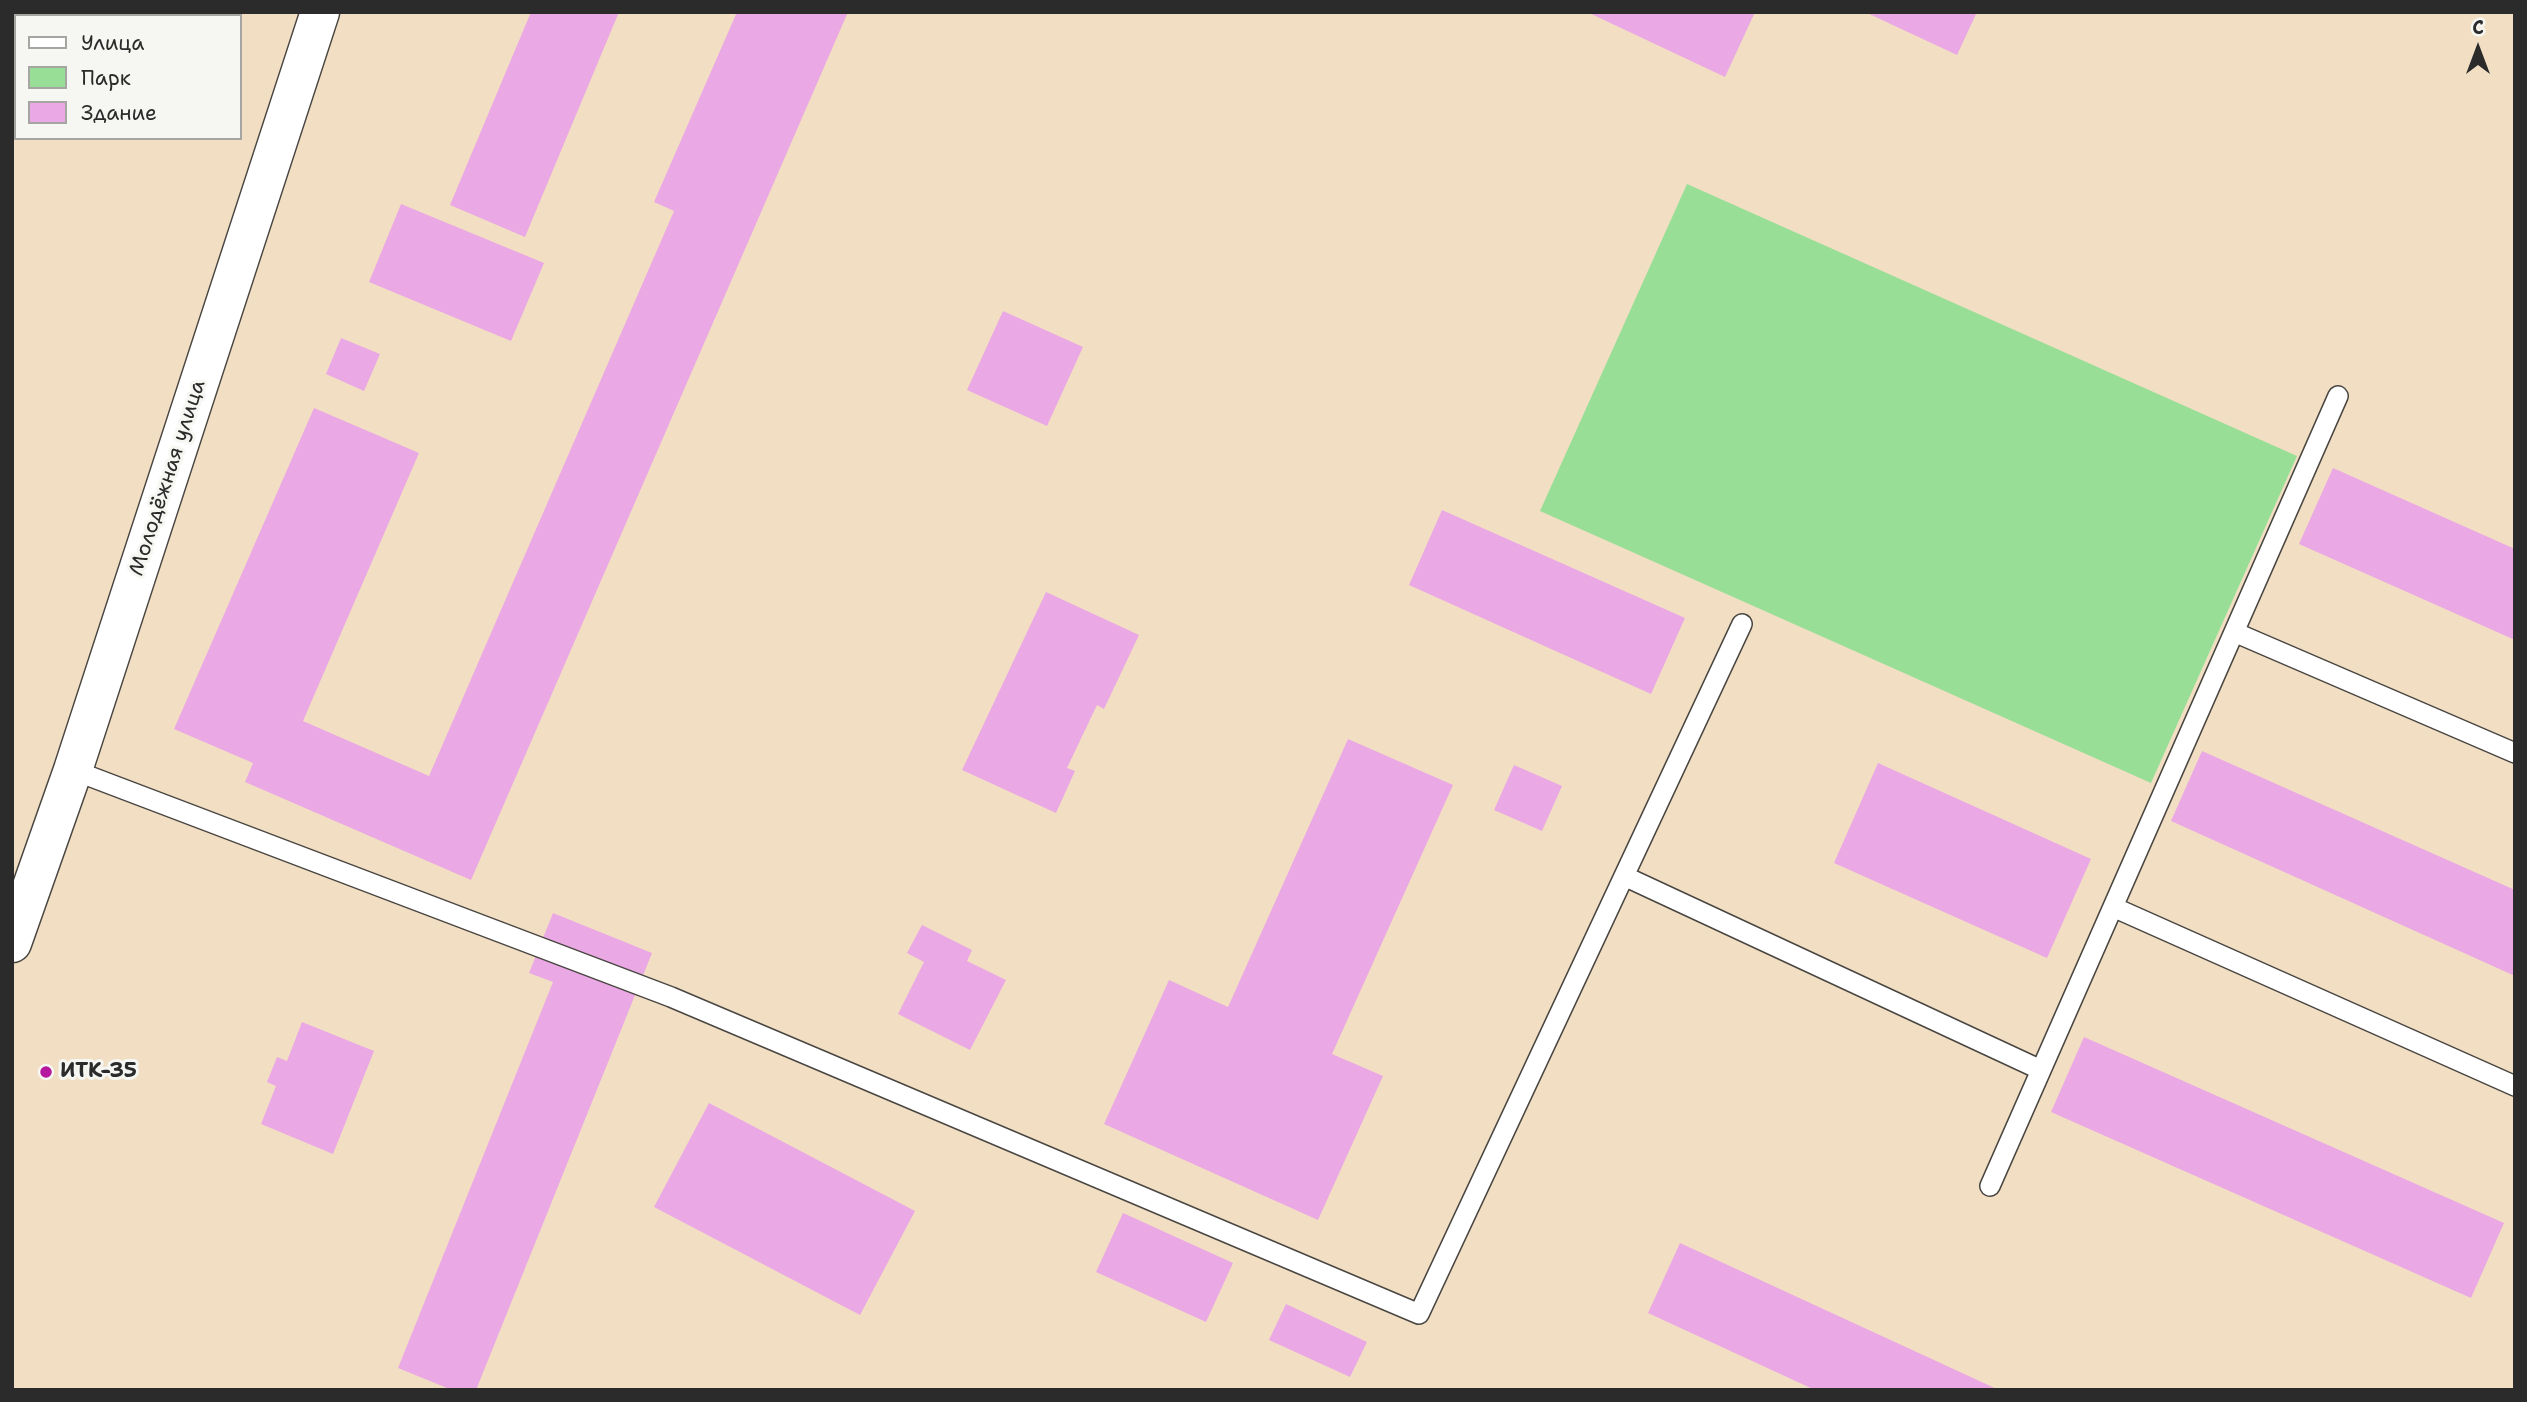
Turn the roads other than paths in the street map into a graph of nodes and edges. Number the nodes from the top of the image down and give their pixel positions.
1 (320, 12) edge
2 (2339, 396) dead end
3 (1742, 624) dead end
4 (2234, 632) junction
5 (2515, 753) edge
6 (73, 770) junction
7 (1624, 876) junction
8 (2113, 907) junction
9 (12, 943) edge
10 (2041, 1070) junction
11 (2515, 1086) edge
12 (1990, 1186) dead end

1 - 6 street, Молодёжная улица
2 - 4 lane
3 - 7 lane
4 - 5 lane
4 - 8 lane
6 - 7 lane
6 - 9 street, Молодёжная улица
7 - 10 lane
8 - 10 lane
8 - 11 lane
10 - 12 lane

